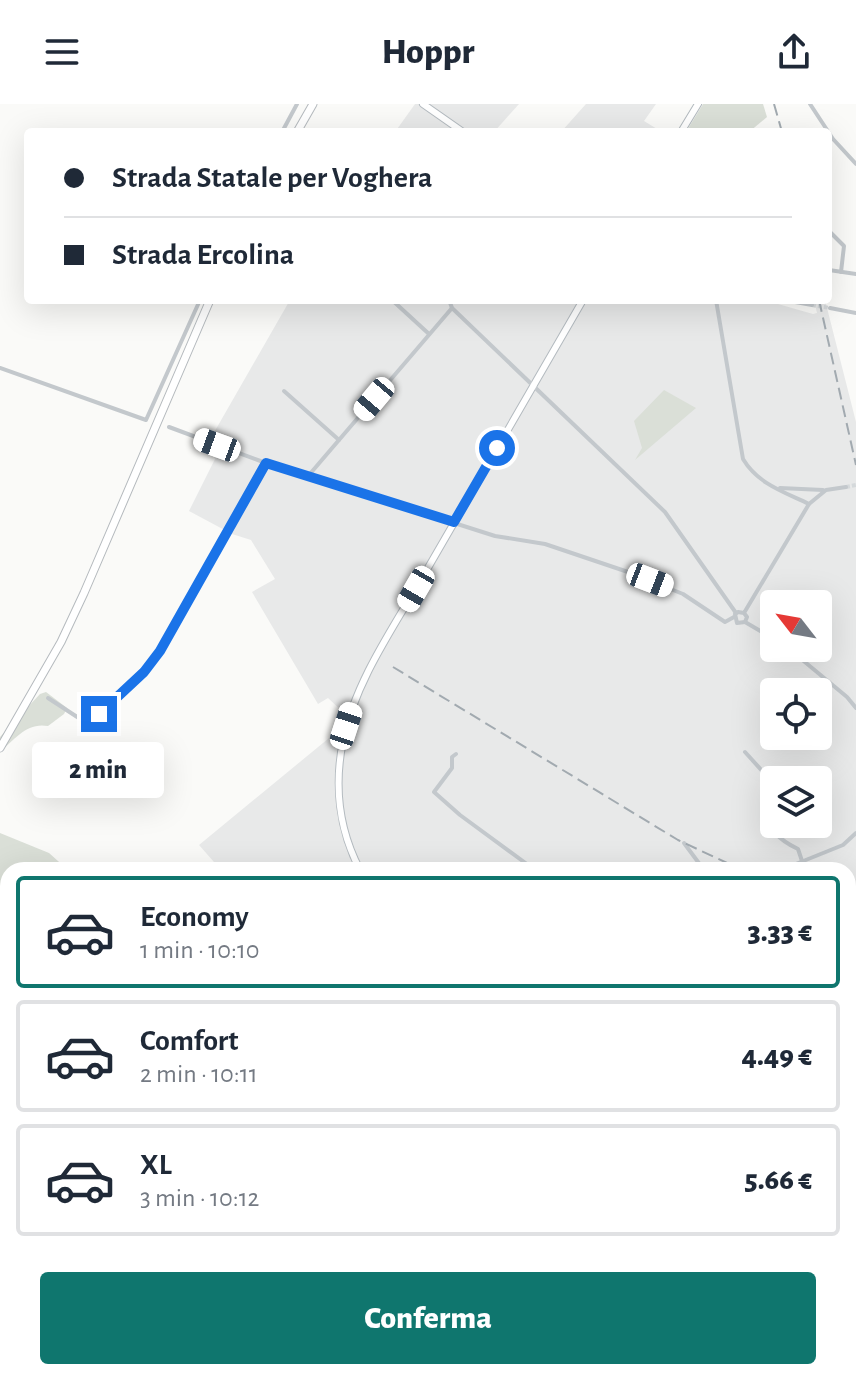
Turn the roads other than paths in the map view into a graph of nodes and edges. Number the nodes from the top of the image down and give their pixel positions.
1 (297, 104) edge
2 (313, 104) edge
3 (423, 104) edge
4 (698, 104) edge
5 (810, 104) edge
6 (284, 128) edge
7 (299, 128) edge
8 (457, 128) edge
9 (683, 128) edge
10 (826, 128) edge
11 (832, 137) edge
12 (856, 164) edge
13 (832, 234) edge
14 (832, 270) edge
15 (841, 272) junction
16 (856, 274) edge
17 (198, 304) edge
18 (208, 304) edge
19 (396, 304) edge
20 (450, 304) edge
21 (581, 304) edge
22 (717, 304) edge
23 (806, 304) edge
24 (812, 305) dead end
25 (452, 308) junction
26 (830, 308) tunnel mouth
27 (856, 313) edge
28 (429, 334) junction
29 (0, 368) edge
30 (533, 386) junction
31 (284, 391) dead end
32 (169, 427) dead end
33 (339, 440) junction
34 (266, 463) junction
35 (309, 475) junction
36 (846, 487) tunnel mouth
37 (776, 488) junction
38 (826, 490) junction
39 (809, 504) junction
40 (454, 522) junction
41 (744, 613) junction
42 (735, 615) junction
43 (745, 622) junction
44 (760, 631) edge
45 (805, 662) edge
46 (48, 698) dead end
47 (856, 708) edge
48 (88, 724) junction
49 (81, 730) dead end
50 (0, 748) edge
51 (745, 752) dead end
52 (456, 754) dead end
53 (760, 769) edge
54 (856, 833) edge
55 (779, 838) edge
56 (684, 843) dead end
57 (802, 861) joint
58 (356, 862) edge
59 (524, 862) edge
60 (698, 862) edge

1 - 6 street
2 - 7 main road
3 - 8 main road
4 - 9 main road
5 - 10 street
11 - 12 street
13 - 15 street
14 - 15 street
15 - 16 street
17 - 29 street
18 - 50 main road
19 - 28 street
20 - 25 street
21 - 30 main road
22 - 37 street
23 - 24 street
25 - 28 street
25 - 30 street
26 - 27 street
28 - 33 street
30 - 40 main road
30 - 42 street
31 - 33 street
32 - 34 street
33 - 35 street
34 - 35 street
34 - 48 street
35 - 40 street
36 - 38 street
37 - 38 street
37 - 39 street
38 - 39 street
39 - 41 street
40 - 42 street
40 - 58 main road
41 - 42 street
41 - 43 street
42 - 43 street
43 - 44 street
45 - 47 street
46 - 48 street
48 - 49 street
51 - 53 street
52 - 59 street
54 - 57 street
55 - 57 street
56 - 60 street

